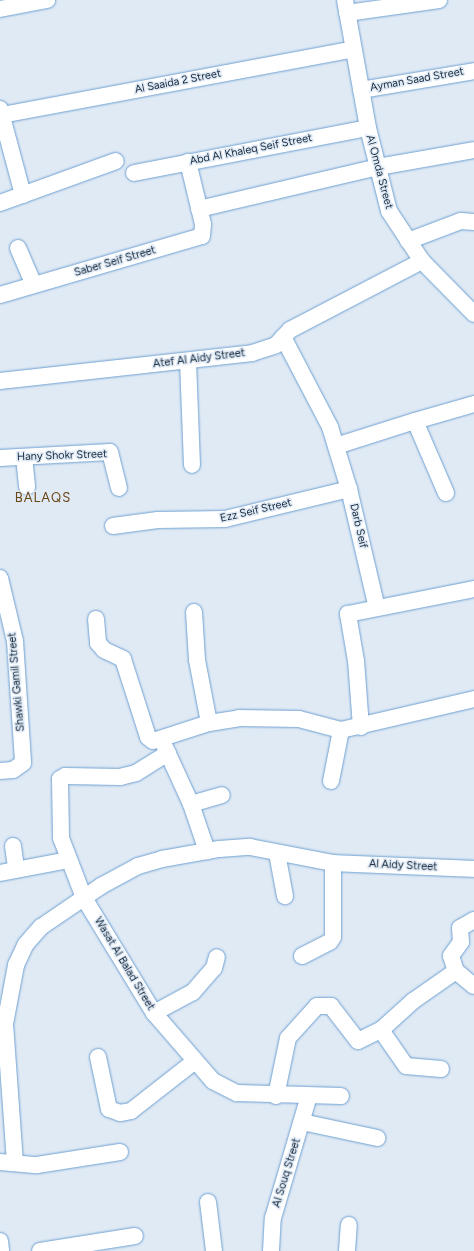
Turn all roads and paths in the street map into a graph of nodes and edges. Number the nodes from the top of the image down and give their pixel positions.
1 (47, 0) edge
2 (439, 0) edge
3 (346, 7) edge
4 (0, 9) edge
5 (353, 49) junction
6 (474, 71) edge
7 (361, 90) junction
8 (1, 118) edge
9 (368, 128) junction
10 (474, 150) edge
11 (116, 161) dead end
12 (188, 162) junction
13 (378, 167) junction
14 (134, 173) dead end
15 (22, 194) junction
16 (0, 203) edge
17 (199, 209) junction
18 (474, 222) edge
19 (408, 241) junction
20 (18, 248) dead end
21 (422, 261) junction
22 (34, 285) junction
23 (0, 295) edge
24 (474, 314) edge
25 (283, 336) junction
26 (188, 361) junction
27 (0, 381) edge
28 (474, 404) edge
29 (415, 422) junction
30 (336, 446) junction
31 (24, 457) junction
32 (0, 458) edge
33 (192, 465) dead end
34 (27, 487) dead end
35 (119, 488) dead end
36 (349, 489) junction
37 (446, 493) dead end
38 (113, 526) dead end
39 (0, 578) edge
40 (474, 589) edge
41 (377, 608) junction
42 (194, 612) dead end
43 (96, 619) dead end
44 (474, 700) edge
45 (209, 722) junction
46 (361, 727) junction
47 (341, 730) junction
48 (165, 746) junction
49 (0, 771) edge
50 (330, 781) dead end
51 (222, 794) dead end
52 (192, 804) junction
53 (13, 846) dead end
54 (207, 851) junction
55 (277, 853) junction
56 (68, 860) junction
57 (333, 863) junction
58 (16, 868) junction
59 (474, 869) edge
60 (0, 873) edge
61 (285, 896) dead end
62 (84, 898) junction
63 (474, 920) edge
64 (302, 956) dead end
65 (218, 957) dead end
66 (456, 971) junction
67 (474, 986) edge
68 (154, 1013) junction
69 (3, 1016) edge
70 (381, 1030) junction
71 (98, 1057) dead end
72 (195, 1061) junction
73 (441, 1069) dead end
74 (4, 1073) edge
75 (276, 1096) junction
76 (309, 1096) junction
77 (341, 1096) dead end
78 (302, 1122) junction
79 (377, 1138) dead end
80 (120, 1152) dead end
81 (8, 1162) edge
82 (208, 1202) dead end
83 (348, 1225) dead end
84 (135, 1236) dead end
85 (0, 1241) edge
86 (1, 1251) edge
87 (40, 1251) edge
88 (214, 1251) edge
89 (271, 1251) edge
90 (347, 1251) edge

1 - 4 street
2 - 3 street
3 - 5 street, Al Omda Street
5 - 7 street, Al Omda Street
5 - 8 street, Al Saaida 2 Street
6 - 7 street, Ayman Saad Street
7 - 9 street, Al Omda Street
8 - 15 street, Al Saaida 2 Street
9 - 12 street, Abd Al Khaleq Seif Street
9 - 13 street, Al Omda Street
10 - 13 street
11 - 15 street
12 - 14 street, Abd Al Khaleq Seif Street
12 - 17 street, Saber Seif Street
13 - 17 street
13 - 19 street, Al Omda Street
15 - 16 street
17 - 22 street, Saber Seif Street
18 - 19 street
19 - 21 street, Al Omda Street
20 - 22 street
21 - 24 street, Al Omda Street
21 - 25 street, Atef Al Aidy Street
22 - 23 street, Saber Seif Street
25 - 26 street, Atef Al Aidy Street
25 - 30 street, Darb Seif
26 - 27 street, Atef Al Aidy Street
26 - 33 street
28 - 29 street
29 - 30 street
29 - 37 street
30 - 36 street, Darb Seif
31 - 32 street, Hany Shokr Street
31 - 34 street
31 - 35 street, Hany Shokr Street
36 - 38 street, Ezz Seif Street
36 - 41 street, Darb Seif
39 - 49 street, Shawki Gamil Street
40 - 41 street
41 - 46 street
42 - 45 street
43 - 48 street
44 - 46 street
45 - 47 street
45 - 48 street
46 - 47 street
47 - 50 street
48 - 52 street
48 - 56 street, Wasat Al Balad Street
51 - 52 street
52 - 54 street
53 - 58 street
54 - 55 street, Al Aidy Street
54 - 62 street, Al Aidy Street
55 - 57 street, Al Aidy Street
55 - 61 street
56 - 58 street
56 - 62 street, Wasat Al Balad Street
57 - 59 street, Al Aidy Street
57 - 64 street
58 - 60 street
62 - 68 street, Wasat Al Balad Street
62 - 69 street, Al Aidy Street
63 - 66 street
65 - 68 street
66 - 67 street
66 - 70 street
68 - 72 street, Wasat Al Balad Street
69 - 74 street, Al Aidy Street
70 - 73 street
70 - 75 street
71 - 72 street
72 - 75 street, Wasat Al Balad Street
74 - 81 street, Al Aidy Street
75 - 76 street, Wasat Al Balad Street
76 - 77 street, Wasat Al Balad Street
76 - 78 street, Al Souq Street
78 - 79 street
78 - 89 street, Al Souq Street
80 - 81 street
82 - 88 street
83 - 90 street
84 - 87 street
85 - 86 street

